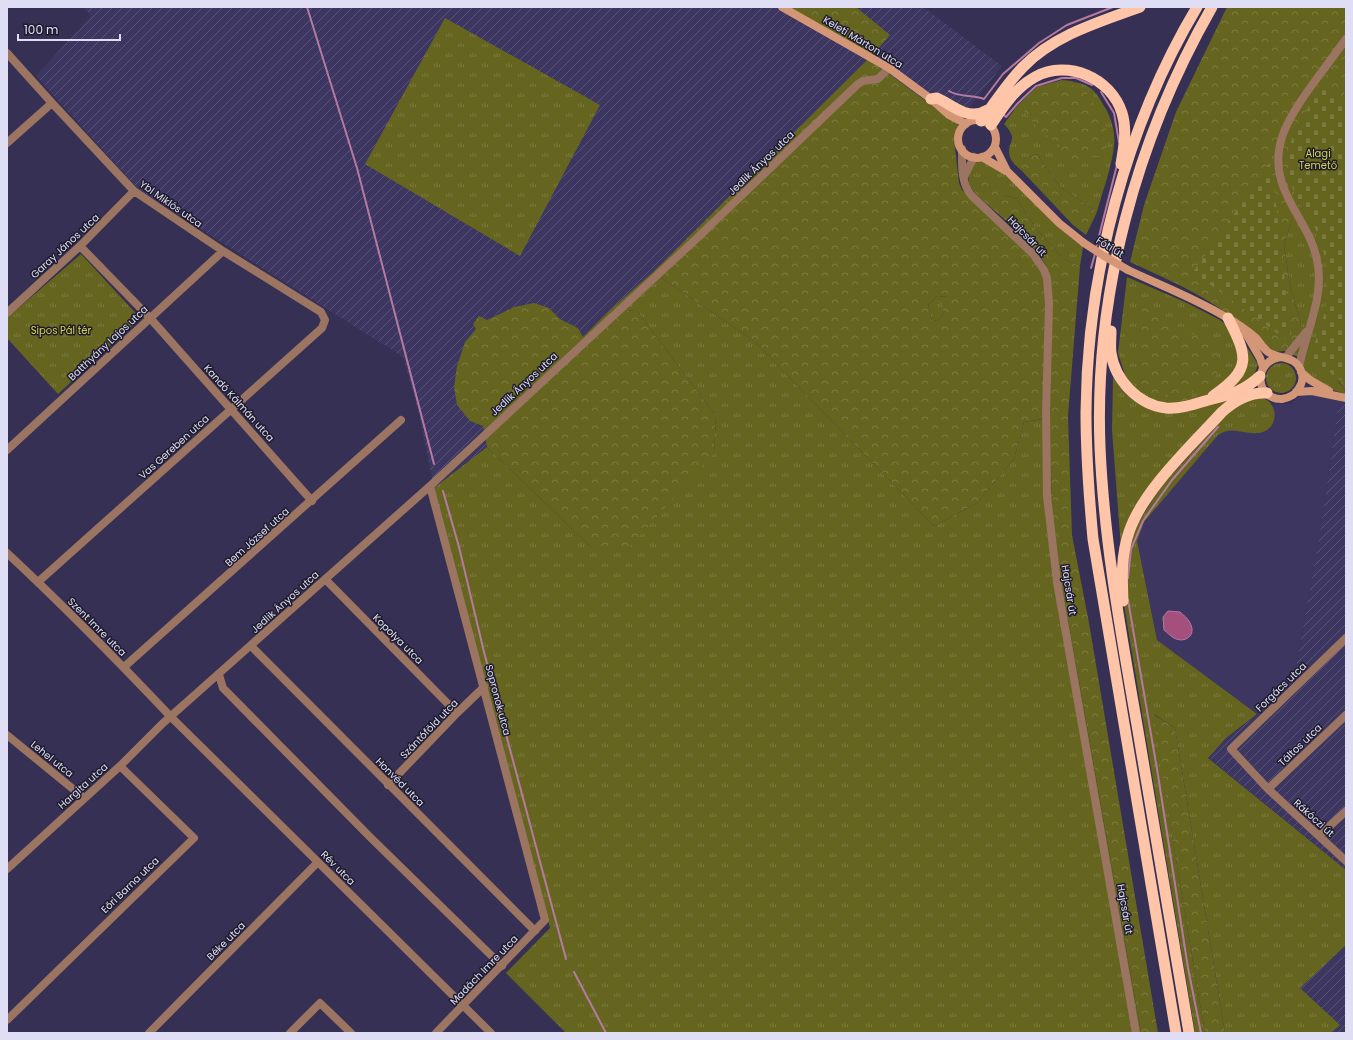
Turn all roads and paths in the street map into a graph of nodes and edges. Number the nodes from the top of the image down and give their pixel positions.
1 (782, 7) edge
2 (1140, 7) edge
3 (1197, 7) edge
4 (1212, 7) edge
5 (1346, 38) edge
6 (7, 53) edge
7 (889, 68) junction
8 (931, 99) junction
9 (52, 103) junction
10 (990, 108) junction
11 (986, 123) junction
12 (963, 127) junction
13 (7, 143) edge
14 (995, 147) junction
15 (962, 149) junction
16 (978, 157) junction
17 (1007, 171) junction
18 (964, 177) junction
19 (134, 191) junction
20 (1119, 191) junction
21 (80, 246) junction
22 (223, 251) junction
23 (1109, 297) junction
24 (7, 313) edge
25 (150, 318) junction
26 (1228, 318) junction
27 (322, 328) joint
28 (1309, 328) junction
29 (1244, 329) junction
30 (1284, 357) junction
31 (1300, 369) junction
32 (1261, 372) junction
33 (1296, 392) junction
34 (1267, 393) junction
35 (1335, 395) junction
36 (1346, 398) edge
37 (1206, 401) junction
38 (232, 410) junction
39 (401, 420) dead end
40 (7, 450) edge
41 (430, 486) junction
42 (312, 501) junction
43 (7, 553) edge
44 (325, 579) junction
45 (38, 582) junction
46 (1346, 638) edge
47 (251, 646) junction
48 (1126, 660) junction
49 (124, 667) junction
50 (218, 675) junction
51 (484, 688) junction
52 (457, 713) junction
53 (1346, 715) edge
54 (171, 717) junction
55 (7, 735) edge
56 (1231, 749) joint
57 (120, 766) junction
58 (388, 785) junction
59 (1268, 790) junction
60 (84, 798) junction
61 (1346, 811) edge
62 (1319, 836) junction
63 (1346, 861) edge
64 (318, 862) junction
65 (7, 869) edge
66 (545, 920) joint
67 (535, 931) junction
68 (502, 966) junction
69 (463, 1005) junction
70 (7, 1020) edge
71 (148, 1033) edge
72 (290, 1033) edge
73 (351, 1033) edge
74 (436, 1033) edge
75 (491, 1033) edge
76 (1136, 1033) edge
77 (1176, 1033) edge
78 (1189, 1033) edge

1 - 7 main road, Keleti Márton utca
2 - 10 highway
3 - 20 highway
4 - 23 highway
5 - 28 street
6 - 9 street, Ybl Miklós utca
7 - 8 main road, Keleti Márton utca
7 - 41 street, Jedlik Ányos utca
8 - 10 highway
8 - 12 main road, Keleti Márton utca
9 - 13 street
9 - 19 street, Ybl Miklós utca
10 - 11 highway
11 - 12 main road
11 - 14 main road
11 - 20 highway
12 - 15 main road
14 - 16 main road
14 - 17 main road, Fóti út
15 - 16 main road
15 - 18 street, Hajcsár út
16 - 17 main road
16 - 18 street
17 - 26 main road, Fóti út, bridge
18 - 76 street, Hajcsár út
19 - 21 street, Garay János utca
19 - 22 street, Ybl Miklós utca
20 - 77 highway
21 - 24 street, Garay János utca
21 - 25 street
22 - 25 street, Batthyány Lajos utca
22 - 27 street, Ybl Miklós utca
23 - 37 highway
23 - 48 highway
25 - 38 street, Kandó Kálmán utca
25 - 40 street, Batthyány Lajos utca
26 - 29 main road, Fóti út
26 - 37 highway
27 - 38 street, Vas Gereben utca
28 - 30 street
28 - 31 street
29 - 30 main road, Fóti út
29 - 32 main road
30 - 31 main road
30 - 32 main road
31 - 33 main road
31 - 35 main road
32 - 34 main road
32 - 37 highway
33 - 34 main road
33 - 35 main road
34 - 48 highway
35 - 36 main road
38 - 42 street, Kandó Kálmán utca
38 - 45 street, Vas Gereben utca
39 - 42 street, Bem József utca
41 - 44 street, Jedlik Ányos utca
41 - 51 street, Sopronok utca
42 - 49 street, Bem József utca
43 - 45 street, Szent Imre utca
44 - 47 street, Jedlik Ányos utca
44 - 52 street, Kopolya utca
45 - 49 street, Szent Imre utca
46 - 56 street, Forgács utca
47 - 50 street, Jedlik Ányos utca
47 - 58 street, Honvéd utca
48 - 78 highway
49 - 54 street, Szent Imre utca
50 - 54 street, Jedlik Ányos utca
50 - 68 street
51 - 52 street, Szántóföld utca
51 - 66 street, Sopronok utca
52 - 58 street, Szántóföld utca
53 - 59 street, Táltos utca
54 - 57 street, Hargita utca
54 - 64 street, Rév utca
55 - 60 street, Lehel utca
56 - 59 street, Rákóczi út
57 - 60 street, Hargita utca
57 - 70 street, Eőri Barna utca
58 - 67 street, Honvéd utca
59 - 62 street, Rákóczi út
60 - 65 street, Hargita utca
61 - 62 street
62 - 63 street, Rákóczi út
64 - 69 street, Rév utca
64 - 71 street, Béke utca
66 - 67 street, Madách Imre utca
67 - 68 street, Madách Imre utca
68 - 69 street, Madách Imre utca
69 - 74 street, Madách Imre utca
69 - 75 street, Rév utca
72 - 73 street

